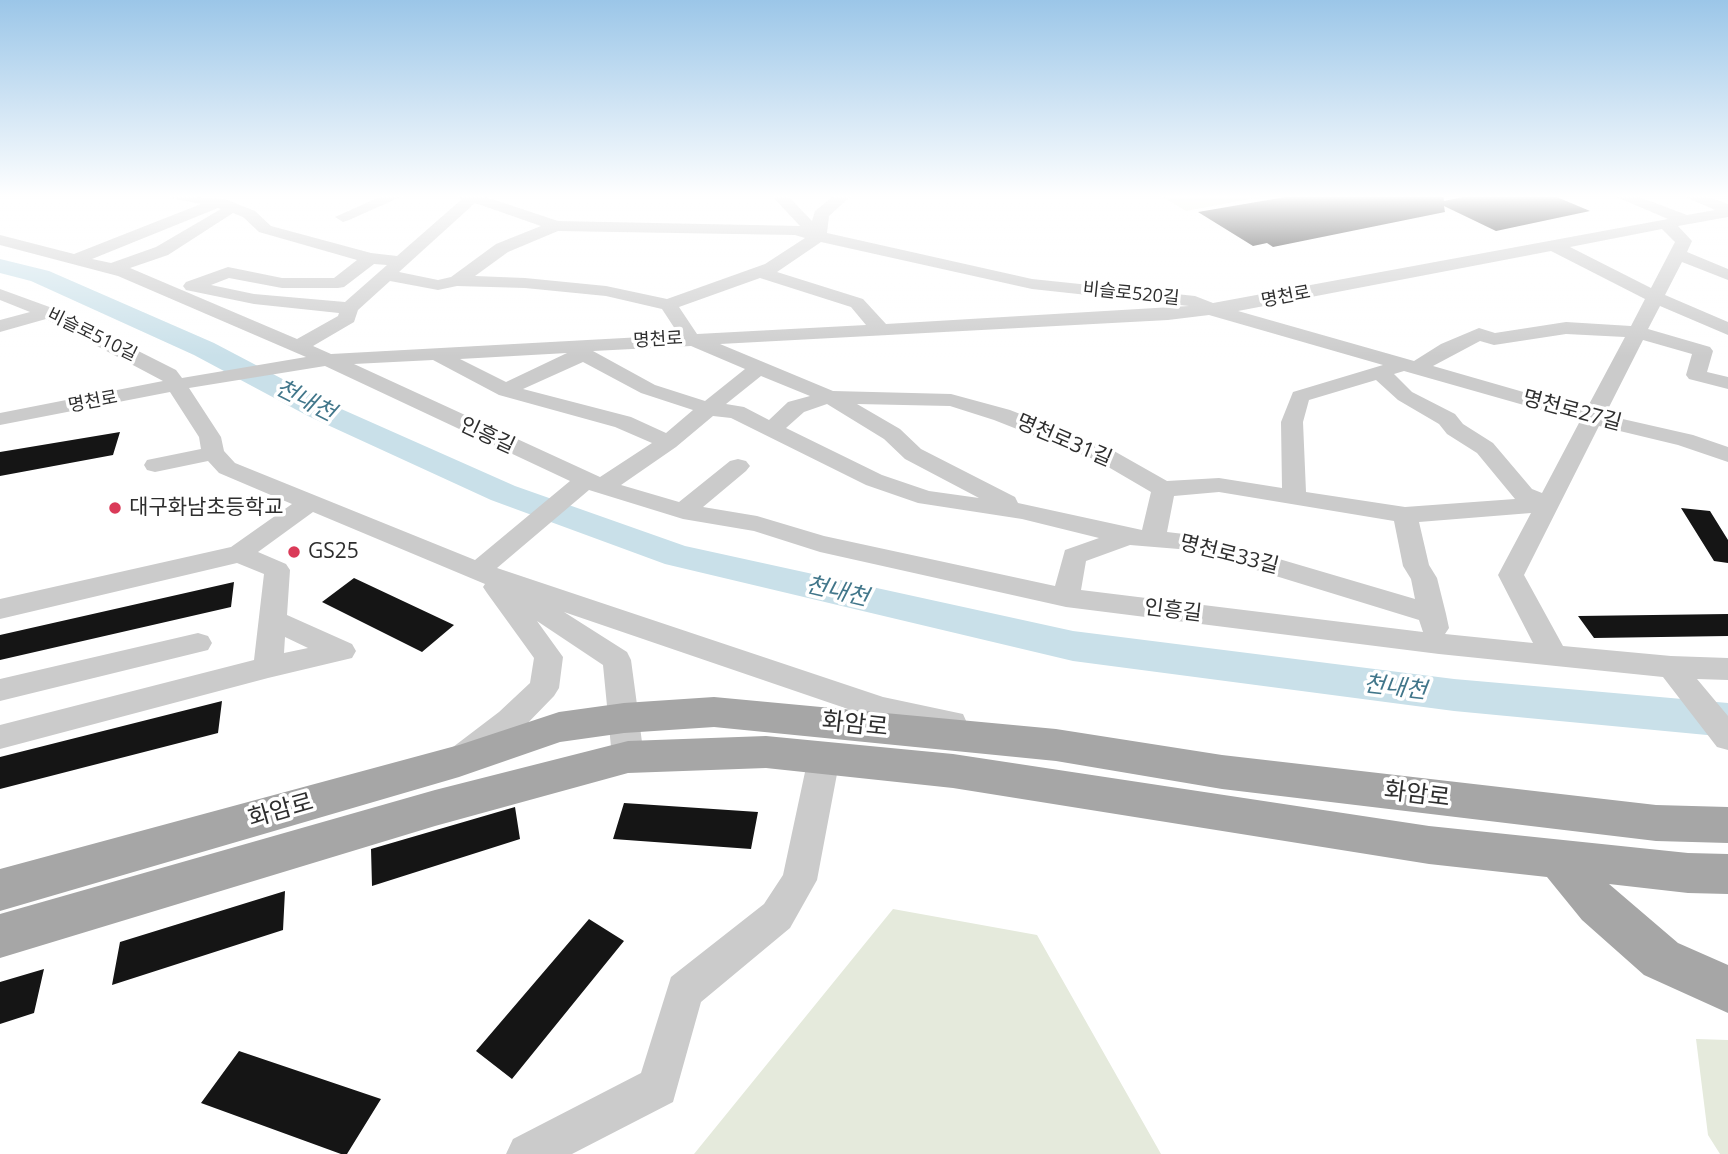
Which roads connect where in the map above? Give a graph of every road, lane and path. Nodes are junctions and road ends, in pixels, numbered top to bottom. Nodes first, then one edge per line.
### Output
1 (34, 249) edge
2 (109, 249) edge
3 (165, 249) edge
4 (337, 249) edge
5 (416, 249) edge
6 (501, 249) edge
7 (799, 249) edge
8 (875, 249) edge
9 (1539, 249) edge
10 (1560, 249) edge
11 (1680, 249) edge
12 (1677, 254) junction
13 (370, 258) junction
14 (76, 260) junction
15 (403, 262) junction
16 (119, 266) junction
17 (760, 272) junction
18 (1728, 275) edge
19 (382, 280) junction
20 (457, 281) junction
21 (282, 283) junction
22 (338, 283) junction
23 (192, 290) junction
24 (0, 294) edge
25 (1655, 297) junction
26 (254, 299) junction
27 (668, 305) junction
28 (349, 309) junction
29 (1210, 309) junction
30 (48, 313) junction
31 (0, 326) edge
32 (880, 329) junction
33 (1728, 330) edge
34 (1637, 332) junction
35 (691, 339) junction
36 (577, 350) junction
37 (298, 354) junction
38 (436, 354) junction
39 (325, 360) junction
40 (1410, 366) junction
41 (759, 367) junction
42 (1380, 372) junction
43 (1728, 383) edge
44 (176, 386) junction
45 (506, 391) junction
46 (661, 393) junction
47 (830, 397) junction
48 (710, 409) junction
49 (1592, 418) junction
50 (0, 419) edge
51 (623, 422) junction
52 (771, 430) junction
53 (668, 442) junction
54 (213, 453) junction
55 (913, 454) joint
56 (1728, 455) edge
57 (155, 465) dead end
58 (738, 466) dead end
59 (594, 483) junction
60 (1163, 489) junction
61 (1294, 497) junction
62 (312, 501) junction
63 (1548, 504) junction
64 (683, 511) junction
65 (1022, 511) junction
66 (1405, 515) junction
67 (1140, 538) junction
68 (239, 554) junction
69 (482, 573) junction
70 (1066, 598) junction
71 (0, 609) edge
72 (1432, 614) junction
73 (272, 620) junction
74 (198, 643) dead end
75 (1439, 644) junction
76 (1553, 655) junction
77 (106, 665) junction
78 (268, 667) junction
79 (1671, 667) junction
80 (1728, 669) edge
81 (0, 690) edge
82 (1696, 697) joint
83 (93, 714) junction
84 (0, 737) edge
85 (626, 738) junction
86 (1728, 738) edge
87 (1056, 745) junction
88 (824, 758) junction
89 (459, 761) junction
90 (1728, 825) edge
91 (1560, 860) junction
92 (1708, 873) edge
93 (0, 890) edge
94 (0, 936) edge
95 (1728, 989) edge
96 (528, 1154) edge

1 - 14 street
2 - 14 street
3 - 16 street
4 - 13 street
5 - 15 street
6 - 20 street
7 - 17 street
8 - 29 street, 비슬로520길
9 - 29 street, 명천로
10 - 25 street
11 - 12 street
12 - 18 street
12 - 25 street
13 - 15 street
13 - 22 street
14 - 16 street
15 - 19 street
16 - 23 street
17 - 27 street
17 - 32 street
19 - 20 street
19 - 22 street
19 - 28 street
20 - 27 street
21 - 22 street
21 - 23 street
21 - 26 street
23 - 26 street
23 - 37 street
24 - 30 street, 비슬로510길
25 - 33 street
25 - 34 street
26 - 28 street
27 - 35 street
28 - 37 street
29 - 32 street, 명천로
29 - 40 street, 명천로27길
30 - 31 street
30 - 44 street, 비슬로510길
32 - 35 street, 명천로
34 - 40 street
34 - 43 street
34 - 49 street
35 - 36 street, 명천로
35 - 41 street, 명천로31길
36 - 38 street, 명천로
36 - 45 street
36 - 46 street, 명천로33길
37 - 39 street, 명천로
37 - 44 street, 명천로
38 - 39 street, 명천로
38 - 45 street
39 - 59 street, 인흥길
40 - 42 street
40 - 49 street, 명천로27길
41 - 47 street, 명천로31길
41 - 48 street
42 - 61 street
42 - 63 street
44 - 50 street, 명천로
44 - 54 street, 비슬로510길
45 - 51 street
46 - 48 street, 명천로33길
46 - 51 street
47 - 52 street
47 - 55 street, 명천로31길
47 - 60 street, 명천로31길
48 - 52 street, 명천로33길
48 - 53 street
49 - 56 street, 명천로27길
49 - 63 street
51 - 53 street
52 - 65 street, 명천로33길
53 - 59 street
54 - 57 street
54 - 62 street
55 - 65 street, 명천로33길
58 - 64 street
59 - 64 street, 인흥길
59 - 69 street
60 - 61 street
60 - 67 street
61 - 66 street
62 - 68 street
62 - 69 street
63 - 66 street
63 - 76 street
64 - 70 street, 인흥길
65 - 67 street, 명천로33길
66 - 72 street
67 - 70 street
67 - 72 street, 명천로33길
68 - 71 street
68 - 73 street
69 - 85 street
69 - 87 street
69 - 89 street
70 - 75 street, 인흥길
72 - 75 street
73 - 78 street
73 - 78 street
74 - 77 street
75 - 76 street, 인흥길
76 - 79 street, 인흥길
77 - 81 street
77 - 83 street
78 - 83 street
79 - 80 street, 인흥길
79 - 82 street
82 - 86 street
83 - 84 street
85 - 87 main road, 화암로
85 - 88 main road, 화암로
85 - 89 main road, 화암로
85 - 94 main road, 화암로
87 - 90 main road, 화암로
88 - 91 main road, 화암로
88 - 96 street, 화암로
89 - 93 main road, 화암로
91 - 92 main road, 화암로
91 - 95 main road

